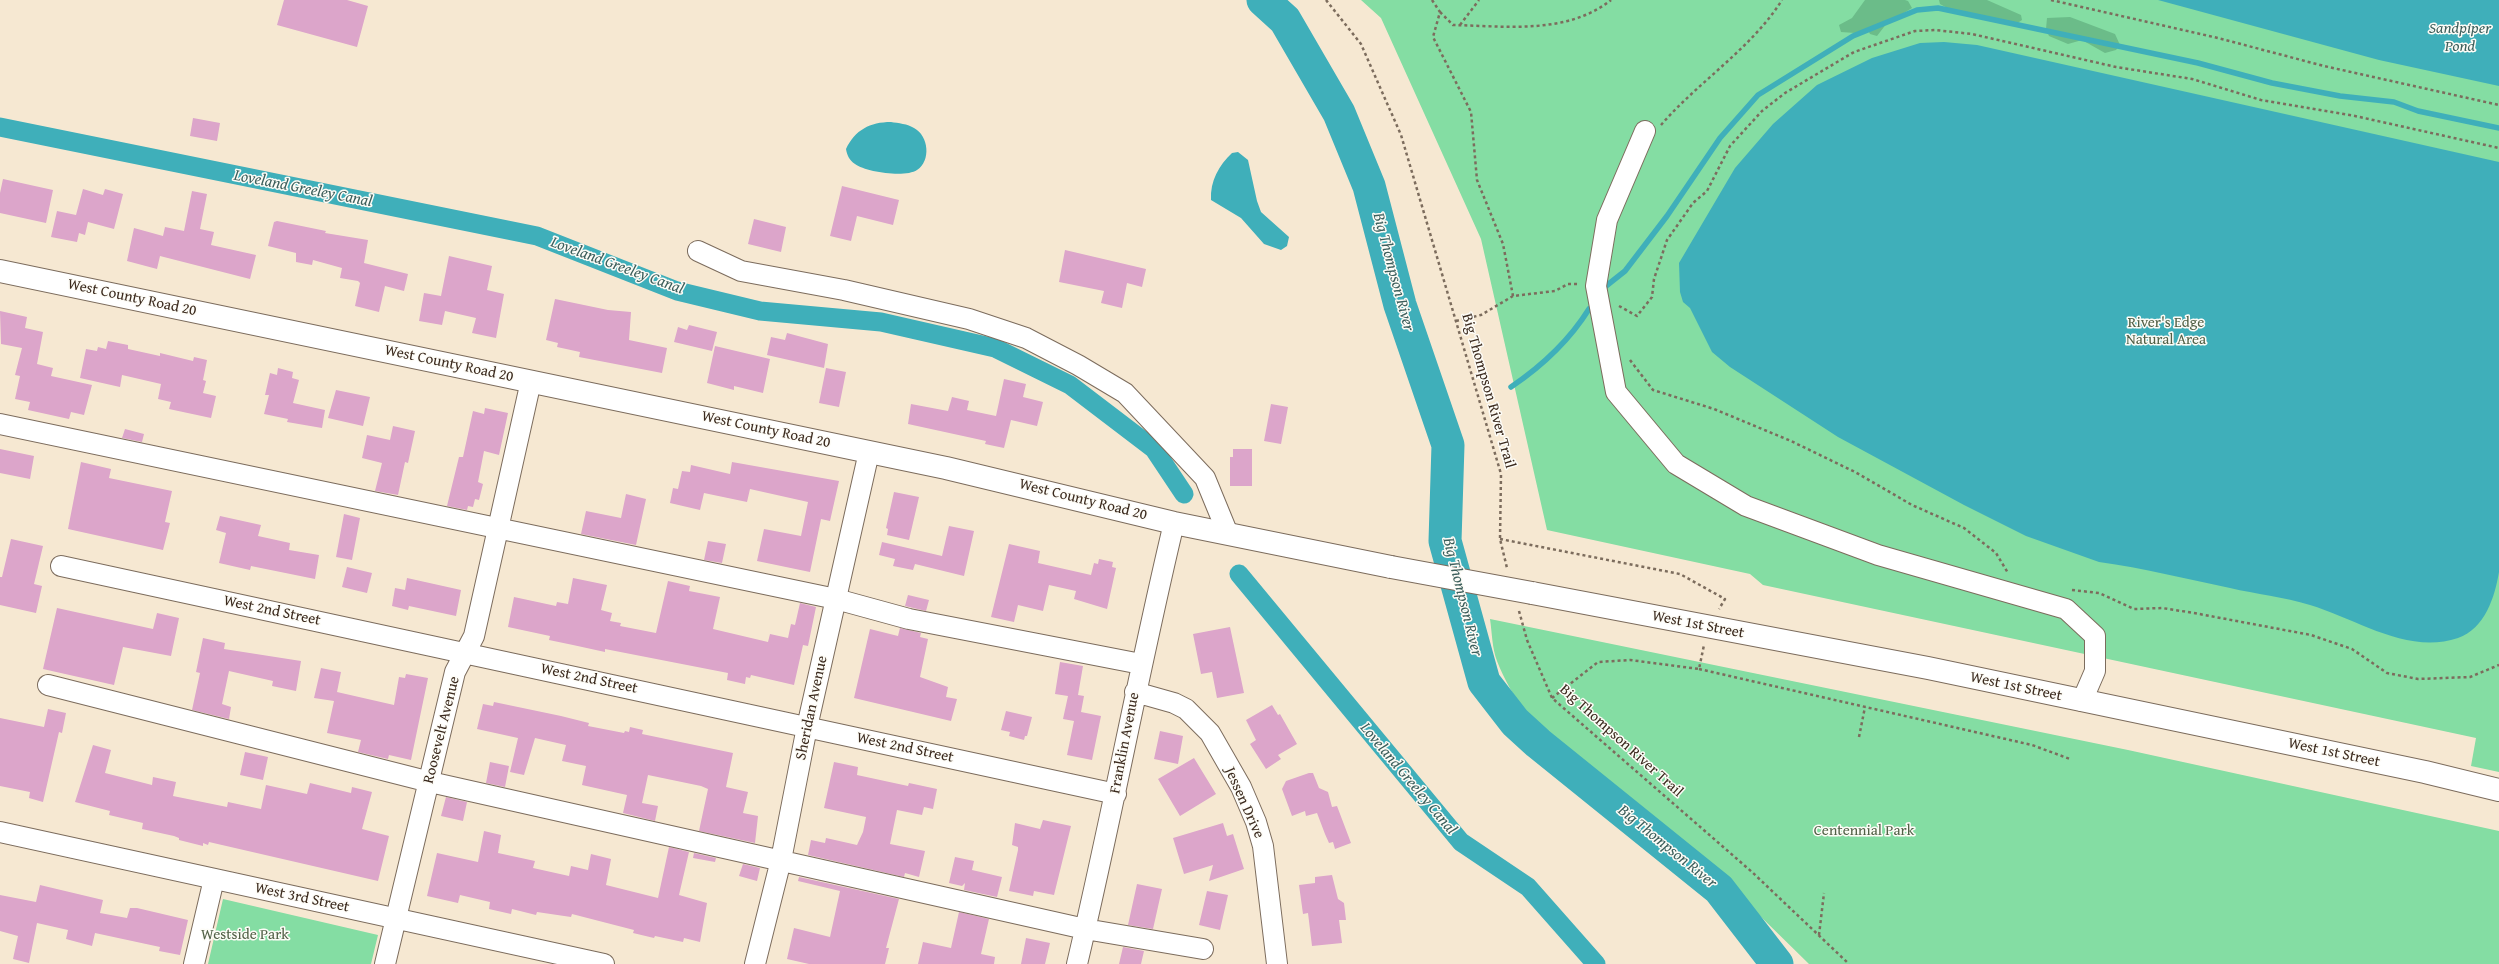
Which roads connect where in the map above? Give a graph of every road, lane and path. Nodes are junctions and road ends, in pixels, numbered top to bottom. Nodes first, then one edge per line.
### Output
1 (1326, 0) edge
2 (1432, 0) edge
3 (1479, 0) edge
4 (1611, 0) edge
5 (1782, 0) edge
6 (2051, 0) edge
7 (1440, 12) junction
8 (1460, 25) junction
9 (2499, 105) edge
10 (1652, 129) joint
11 (2499, 148) edge
12 (698, 251) dead end
13 (0, 271) edge
14 (1596, 286) junction
15 (1513, 296) junction
16 (1456, 321) junction
17 (1629, 358) dead end
18 (531, 381) junction
19 (0, 424) edge
20 (869, 452) junction
21 (1174, 523) junction
22 (499, 530) junction
23 (1228, 534) junction
24 (61, 566) dead end
25 (1509, 575) dead end
26 (2068, 590) dead end
27 (2023, 597) junction
28 (1524, 598) junction
29 (836, 599) junction
30 (466, 653) junction
31 (1141, 664) junction
32 (2499, 665) edge
33 (1699, 669) dead end
34 (48, 686) dead end
35 (1135, 692) junction
36 (2082, 701) junction
37 (1865, 707) junction
38 (807, 727) junction
39 (1859, 737) dead end
40 (2070, 760) dead end
41 (430, 782) junction
42 (2499, 790) edge
43 (1116, 794) junction
44 (0, 832) edge
45 (781, 860) junction
46 (214, 879) junction
47 (1824, 893) dead end
48 (395, 919) junction
49 (1085, 929) junction
50 (1819, 936) junction
51 (1203, 949) dead end
52 (194, 964) edge
53 (385, 964) edge
54 (604, 964) edge
55 (755, 964) edge
56 (1077, 964) edge
57 (1277, 964) edge
58 (1848, 964) edge

1 - 16 path, Big Thompson River Trail
2 - 7 path
3 - 8 path
4 - 8 path
5 - 10 path
6 - 9 path
7 - 8 path
7 - 15 path
10 - 14 street
11 - 14 path
12 - 23 street
13 - 18 main road, West County Road 20
14 - 15 path
14 - 27 street
15 - 16 path
16 - 25 path, Big Thompson River Trail
17 - 27 path
18 - 20 main road, West County Road 20
18 - 22 street, Roosevelt Avenue
19 - 22 street
20 - 21 main road, West County Road 20
20 - 29 street, Sheridan Avenue
21 - 23 main road, West County Road 20
21 - 31 street, Franklin Avenue
22 - 29 street
22 - 30 street, Roosevelt Avenue
23 - 28 main road, West County Road 20, bridge
24 - 30 street, West 2nd Street
26 - 32 path
27 - 36 street
28 - 36 main road, West 1st Street
28 - 50 path, Big Thompson River Trail
29 - 31 street
29 - 38 street, Sheridan Avenue
30 - 38 street, West 2nd Street
30 - 41 street, Roosevelt Avenue
31 - 35 street, Franklin Avenue
33 - 37 path
34 - 41 street
35 - 43 street, Franklin Avenue
35 - 57 street, Jessen Drive
36 - 42 main road, West 1st Street
37 - 39 path
37 - 40 path
38 - 43 street, West 2nd Street
38 - 45 street, Sheridan Avenue
41 - 45 street
41 - 48 street, Roosevelt Avenue
43 - 49 street, Franklin Avenue
44 - 46 street, West 3rd Street
45 - 49 street
45 - 55 street, Sheridan Avenue
46 - 48 street, West 3rd Street
46 - 52 street
47 - 50 path
48 - 53 street, Roosevelt Avenue
48 - 54 street, West 3rd Street
49 - 51 street
49 - 56 street, Franklin Avenue
50 - 58 path, Big Thompson River Trail

